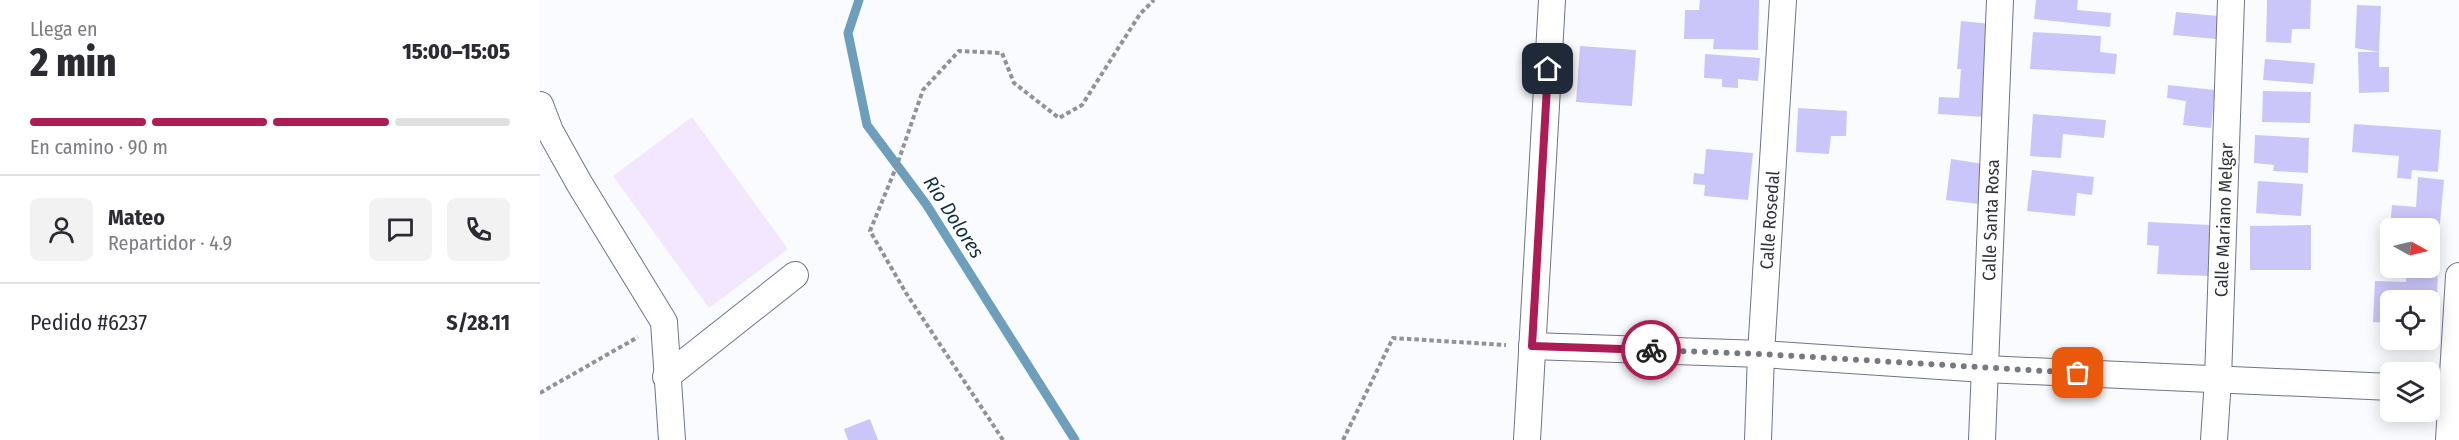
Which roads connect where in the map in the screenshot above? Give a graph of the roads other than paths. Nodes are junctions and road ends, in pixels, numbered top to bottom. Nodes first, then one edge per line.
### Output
1 (1552, 0) edge
2 (1783, 0) edge
3 (2000, 0) edge
4 (2231, 0) edge
5 (542, 112) edge
6 (795, 274) dead end
7 (2459, 276) edge
8 (1532, 346) junction
9 (1761, 354) junction
10 (1985, 369) junction
11 (666, 377) junction
12 (2218, 379) junction
13 (2380, 386) edge
14 (2447, 390) edge
15 (672, 440) edge
16 (1527, 440) edge
17 (1758, 440) edge
18 (1982, 440) edge
19 (2214, 440) edge
20 (2449, 440) edge

1 - 8 street
2 - 9 street, Calle Rosedal
3 - 10 street, Calle Santa Rosa
4 - 12 street, Calle Mariano Melgar
5 - 11 street
6 - 11 street
7 - 14 street
8 - 9 street
8 - 16 street
9 - 10 street
9 - 17 street, Calle Rosedal
10 - 12 street
10 - 18 street, Calle Santa Rosa
11 - 15 street
12 - 13 street
12 - 19 street, Calle Mariano Melgar
14 - 20 street

